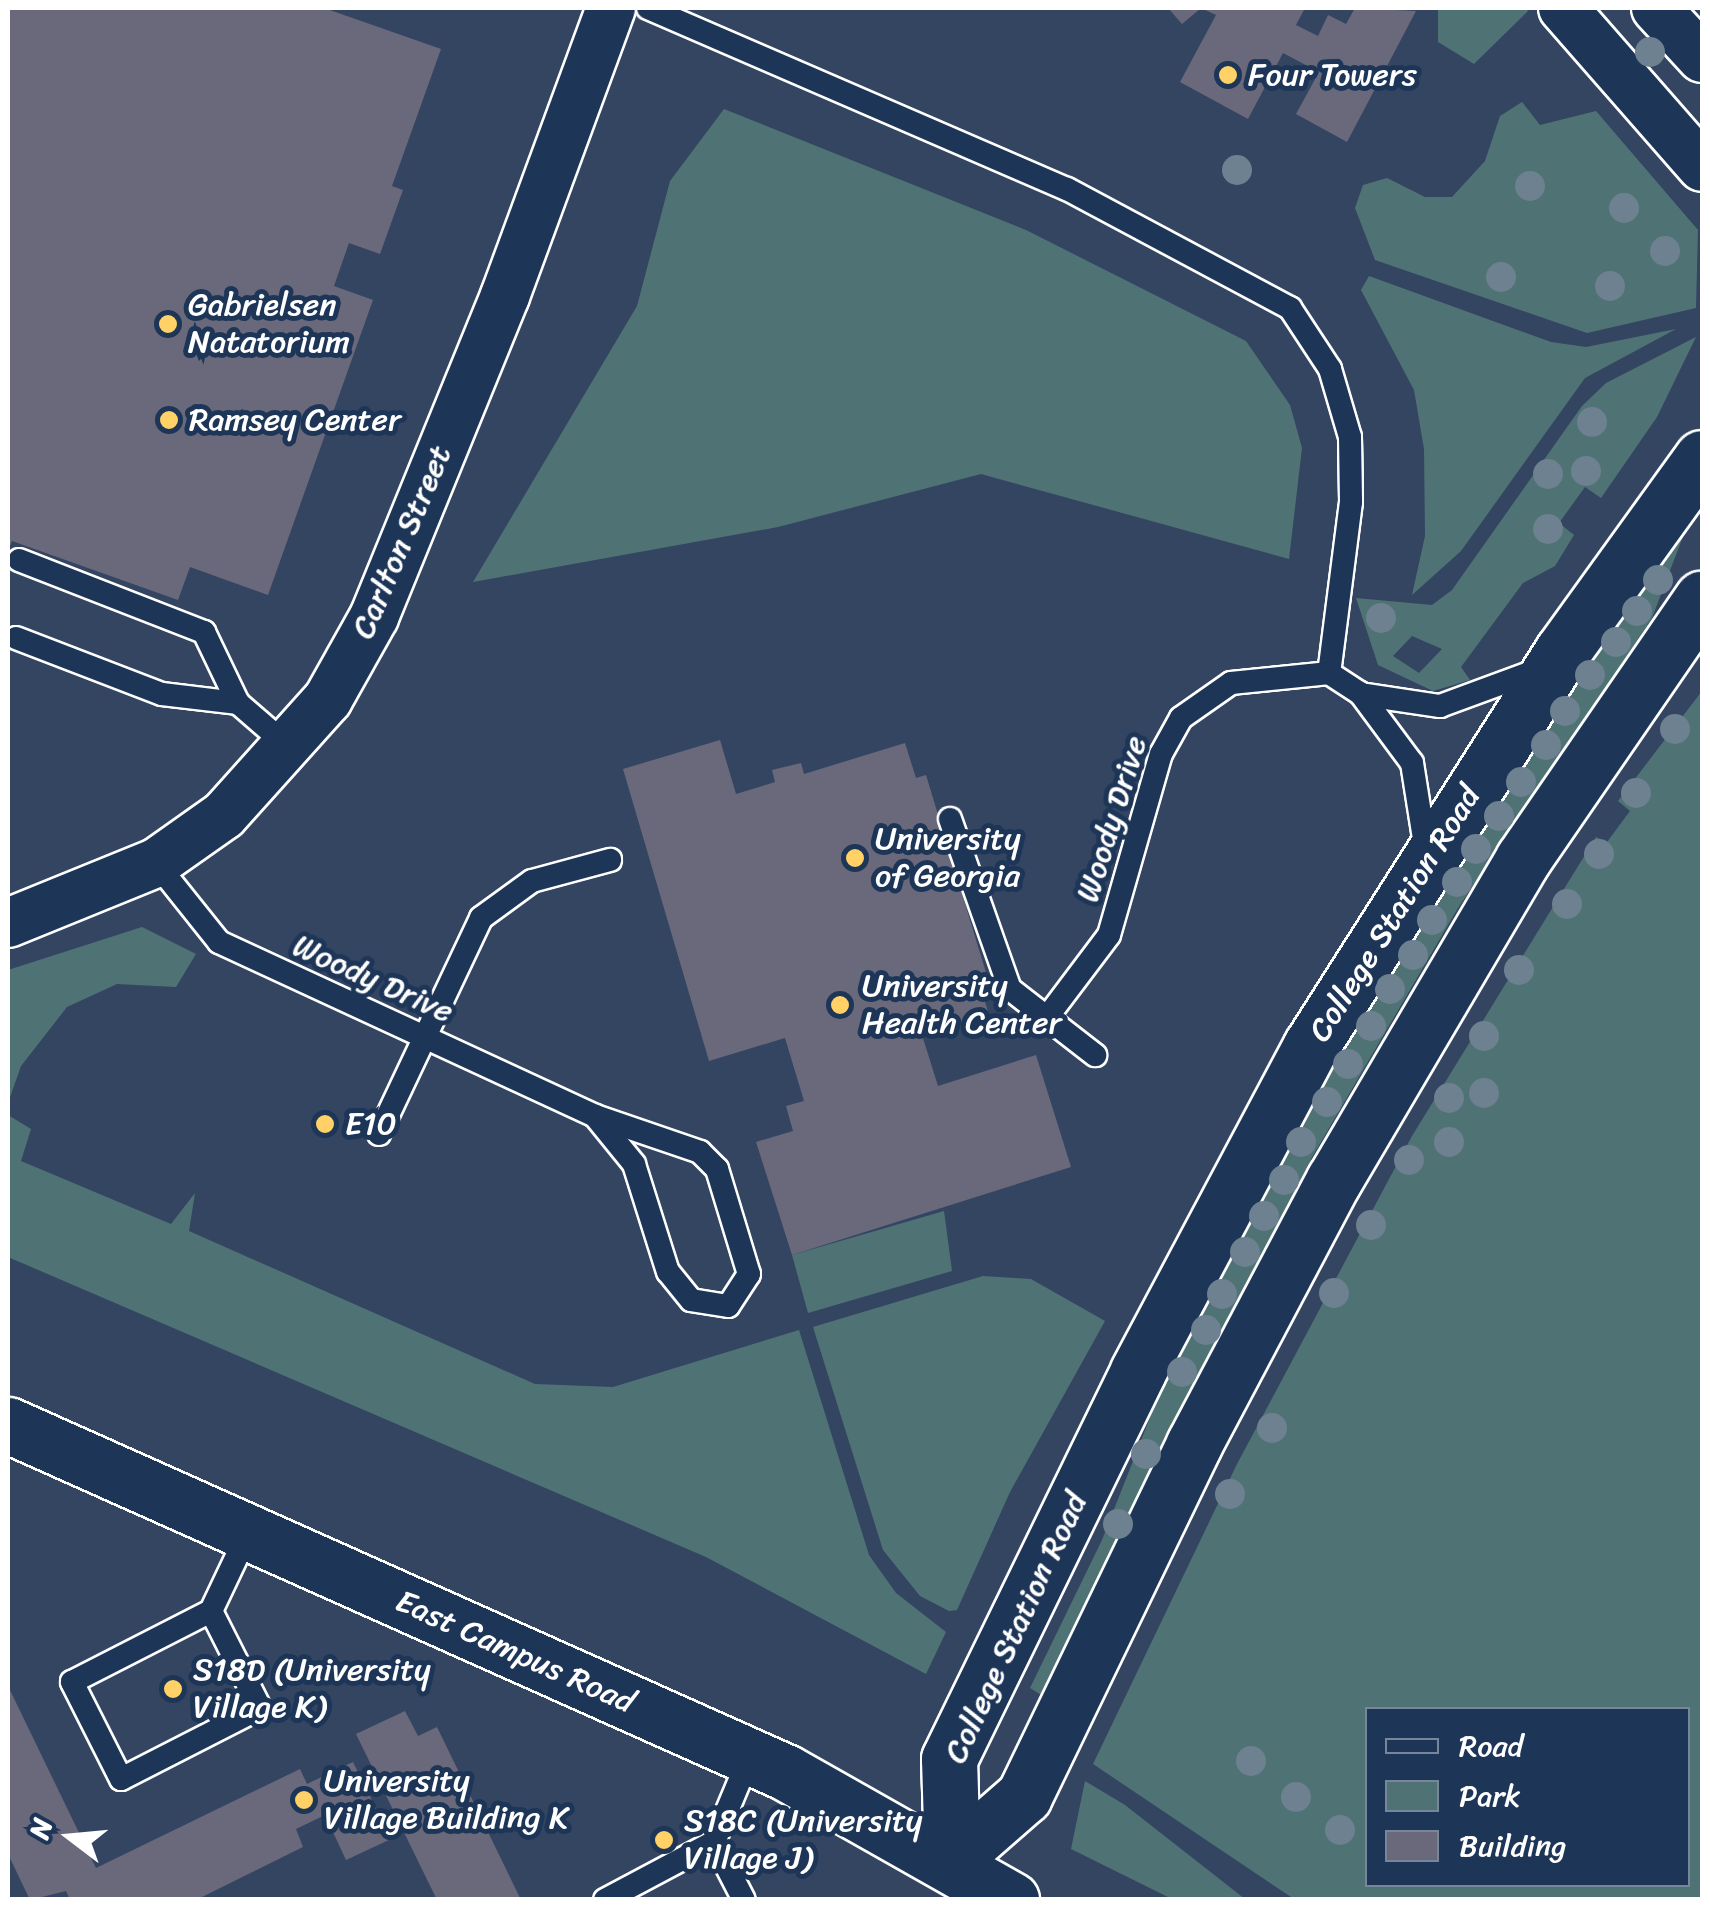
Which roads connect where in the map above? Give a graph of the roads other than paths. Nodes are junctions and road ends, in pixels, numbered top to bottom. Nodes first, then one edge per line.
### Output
1 (648, 8) edge
2 (1562, 8) edge
3 (1656, 8) edge
4 (604, 15) edge
5 (1702, 58) edge
6 (1702, 166) edge
7 (1702, 458) edge
8 (19, 560) dead end
9 (1702, 599) edge
10 (16, 638) dead end
11 (1562, 652) junction
12 (1329, 674) junction
13 (1360, 693) junction
14 (238, 703) junction
15 (291, 749) junction
16 (950, 819) dead end
17 (610, 860) dead end
18 (156, 862) junction
19 (1421, 868) junction
20 (8, 923) edge
21 (1044, 1020) junction
22 (422, 1036) junction
23 (1096, 1055) dead end
24 (595, 1116) junction
25 (379, 1134) dead end
26 (8, 1426) edge
27 (248, 1533) junction
28 (211, 1611) junction
29 (750, 1756) junction
30 (714, 1842) junction
31 (952, 1859) junction
32 (605, 1900) edge
33 (744, 1900) edge
34 (1011, 1900) edge

1 - 12 lane
2 - 6 street
3 - 5 street
4 - 15 street, Carlton Street
7 - 11 main road, College Station Road
8 - 14 lane
9 - 31 main road
10 - 14 lane
11 - 13 lane
11 - 19 main road, College Station Road
12 - 13 lane
12 - 21 lane, Woody Drive
13 - 19 lane
14 - 15 lane
15 - 18 street, Carlton Street
16 - 21 lane
17 - 22 lane
18 - 20 street, Carlton Street
18 - 22 lane, Woody Drive
19 - 31 main road, College Station Road
21 - 23 lane
22 - 24 lane, Woody Drive
22 - 25 lane
24 - 24 lane, Woody Drive
26 - 27 main road, East Campus Road
27 - 28 lane
27 - 29 main road, East Campus Road
28 - 28 lane
29 - 30 lane
29 - 31 main road, East Campus Road
30 - 32 lane
30 - 33 lane
31 - 34 main road, East Campus Road

